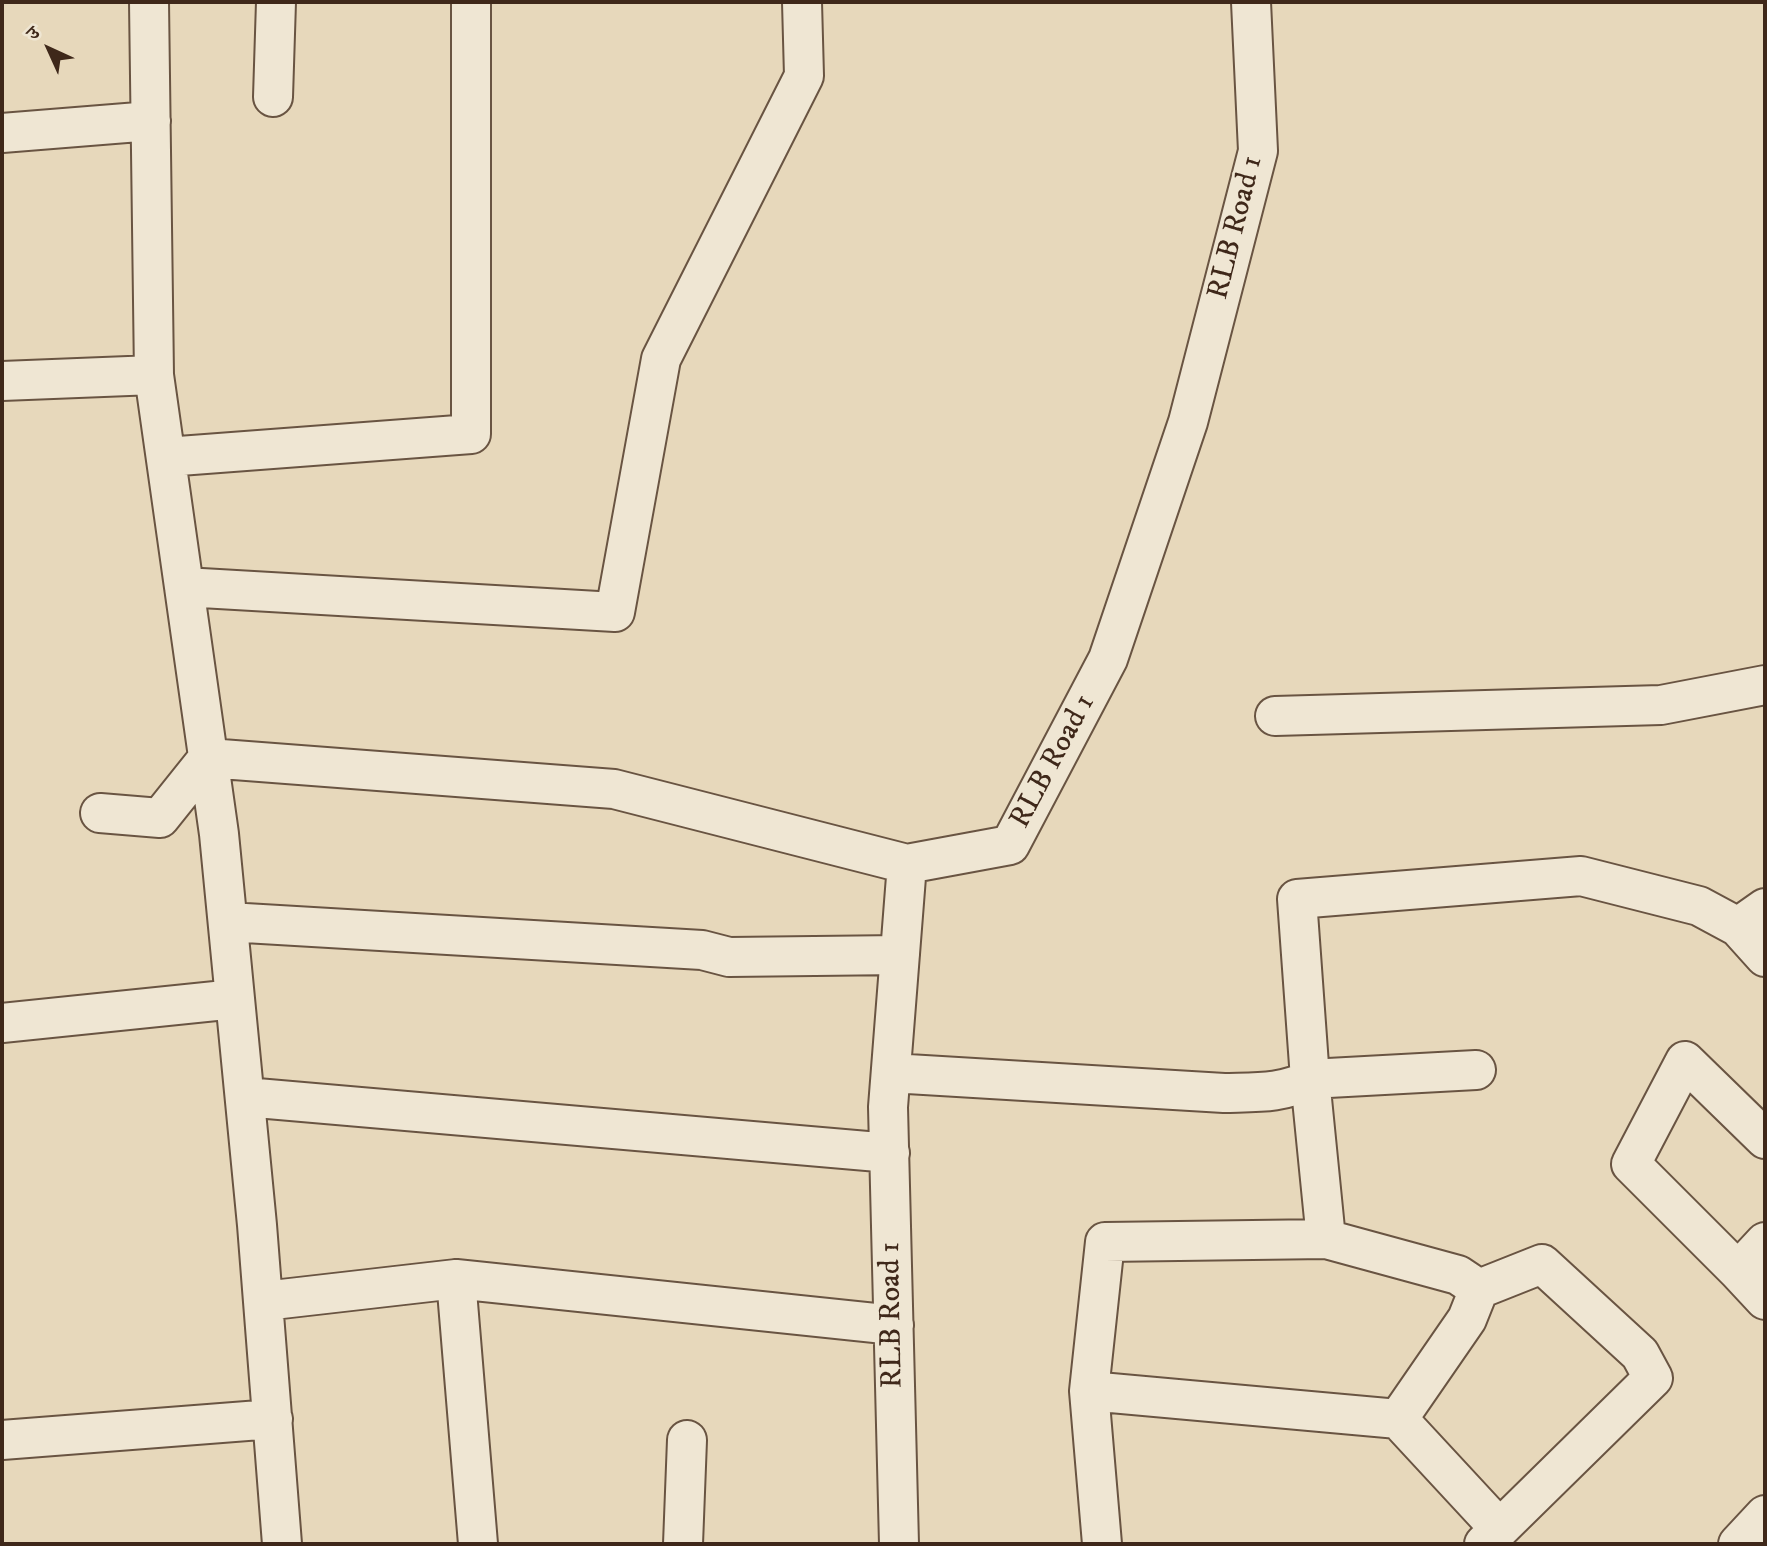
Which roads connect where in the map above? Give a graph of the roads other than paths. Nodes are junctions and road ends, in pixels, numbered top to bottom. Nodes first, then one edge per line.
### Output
1 (149, 2) edge
2 (276, 2) edge
3 (471, 2) edge
4 (802, 2) edge
5 (1251, 2) edge
6 (272, 97) dead end
7 (151, 121) junction
8 (2, 133) edge
9 (154, 375) junction
10 (2, 381) edge
11 (166, 457) junction
12 (184, 587) junction
13 (1765, 685) edge
14 (1275, 716) dead end
15 (208, 758) junction
16 (100, 813) dead end
17 (906, 864) junction
18 (1752, 918) edge
19 (228, 922) junction
20 (900, 955) junction
21 (1765, 957) edge
22 (235, 999) junction
23 (2, 1023) edge
24 (1476, 1070) dead end
25 (891, 1073) junction
26 (1310, 1079) junction
27 (245, 1097) junction
28 (1765, 1139) edge
29 (890, 1153) junction
30 (1326, 1239) junction
31 (1765, 1242) edge
32 (1738, 1270) junction
33 (456, 1279) junction
34 (1479, 1289) junction
35 (1765, 1300) edge
36 (264, 1301) junction
37 (894, 1325) junction
38 (1089, 1391) junction
39 (273, 1419) junction
40 (1398, 1419) junction
41 (2, 1440) edge
42 (687, 1440) dead end
43 (1492, 1536) edge
44 (282, 1544) edge
45 (478, 1544) edge
46 (683, 1544) edge
47 (898, 1544) edge
48 (1102, 1544) edge

1 - 7 street
2 - 6 street
3 - 11 street
4 - 12 street
5 - 17 street, RLB Road 1
7 - 8 street
7 - 9 street
9 - 10 street
9 - 11 street
11 - 12 street
12 - 15 street
13 - 14 street
15 - 16 street
15 - 17 street
15 - 19 street
17 - 20 street, RLB Road 1
18 - 21 street
18 - 26 street
19 - 20 street
19 - 22 street
20 - 25 street, RLB Road 1
22 - 23 street
22 - 27 street
24 - 26 street
25 - 26 street
25 - 29 street, RLB Road 1
26 - 30 street
27 - 29 street
27 - 36 street
28 - 32 street
29 - 37 street, RLB Road 1
30 - 34 street
30 - 38 street
31 - 32 street
32 - 35 street
33 - 36 street
33 - 37 street
33 - 45 street
34 - 40 street
34 - 43 street
36 - 39 street
37 - 47 street, RLB Road 1
38 - 40 street
38 - 48 street
39 - 41 street
39 - 44 street
40 - 43 street
42 - 46 street

